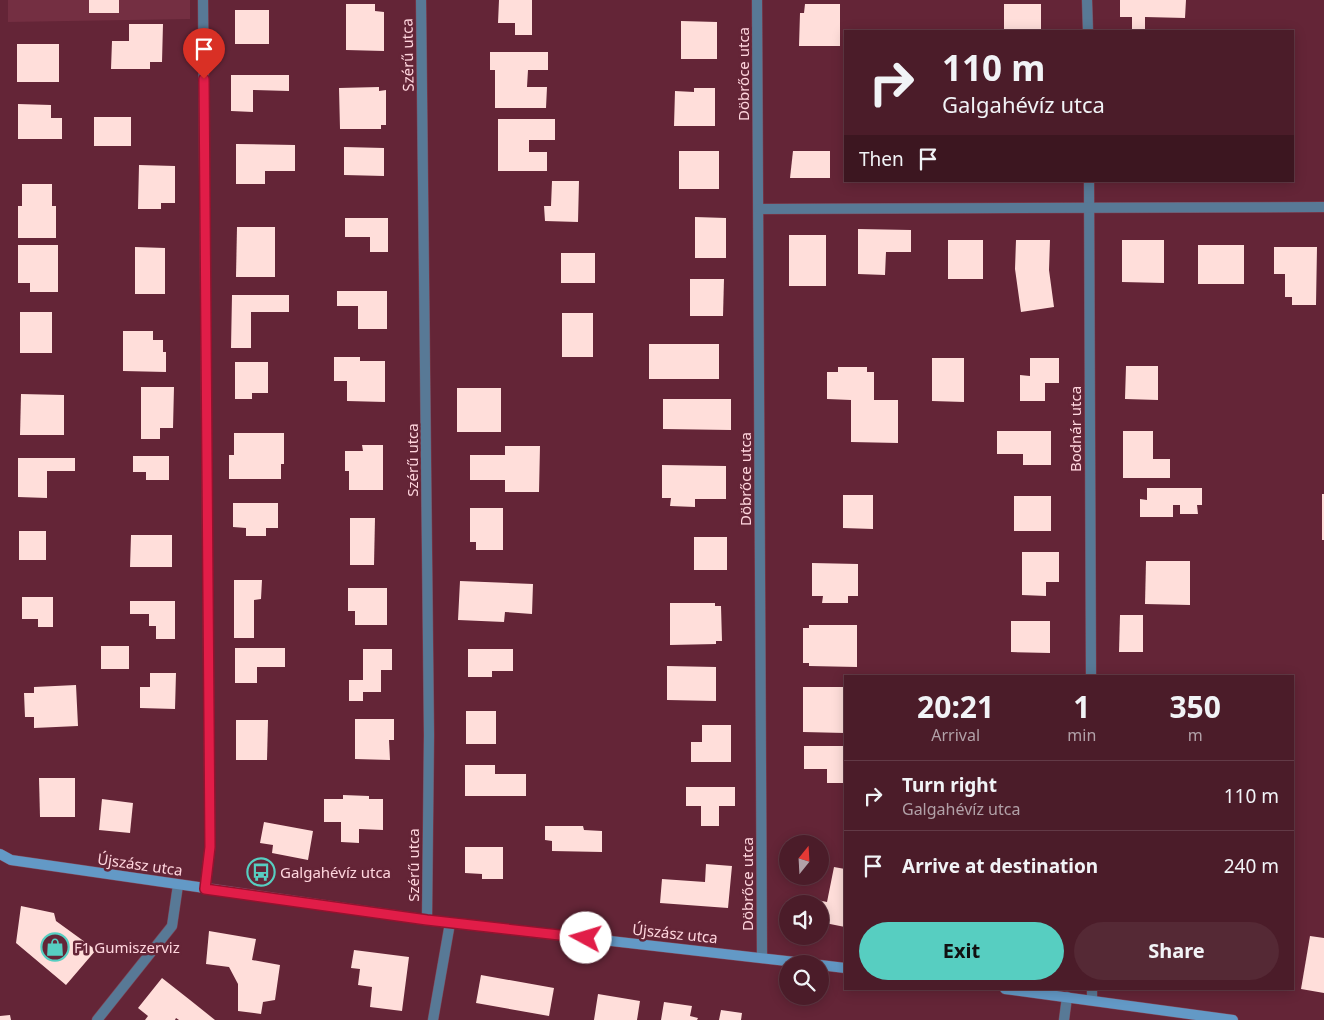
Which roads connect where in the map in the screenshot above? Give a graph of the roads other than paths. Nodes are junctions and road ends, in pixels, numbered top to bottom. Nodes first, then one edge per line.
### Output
1 (203, 0) edge
2 (421, 0) edge
3 (758, 0) edge
4 (1087, 0) edge
5 (1088, 30) edge
6 (1089, 182) edge
7 (1324, 207) edge
8 (1089, 208) junction
9 (758, 209) junction
10 (1091, 675) edge
11 (0, 854) edge
12 (178, 885) junction
13 (205, 889) junction
14 (427, 920) junction
15 (450, 923) junction
16 (762, 957) junction
17 (779, 959) edge
18 (829, 966) edge
19 (844, 968) edge
20 (1013, 990) edge
21 (1092, 990) edge
22 (1067, 997) junction
23 (1092, 1000) junction
24 (96, 1020) edge
25 (433, 1020) edge
26 (1064, 1020) edge
27 (1233, 1020) edge

1 - 13 street
2 - 14 street, Szérű utca
3 - 9 street, Döbrőce utca
4 - 5 street
6 - 8 street, Bodnár utca
7 - 8 street
8 - 9 street
8 - 10 street, Bodnár utca
9 - 16 street, Döbrőce utca
11 - 12 street, Újszász utca
12 - 13 street, Újszász utca
12 - 24 street
13 - 14 street, Újszász utca
14 - 15 street, Újszász utca
15 - 16 street, Újszász utca
15 - 25 street
16 - 17 street, Újszász utca
18 - 19 street
20 - 22 street
21 - 23 street
22 - 23 street
22 - 26 street
23 - 27 street

